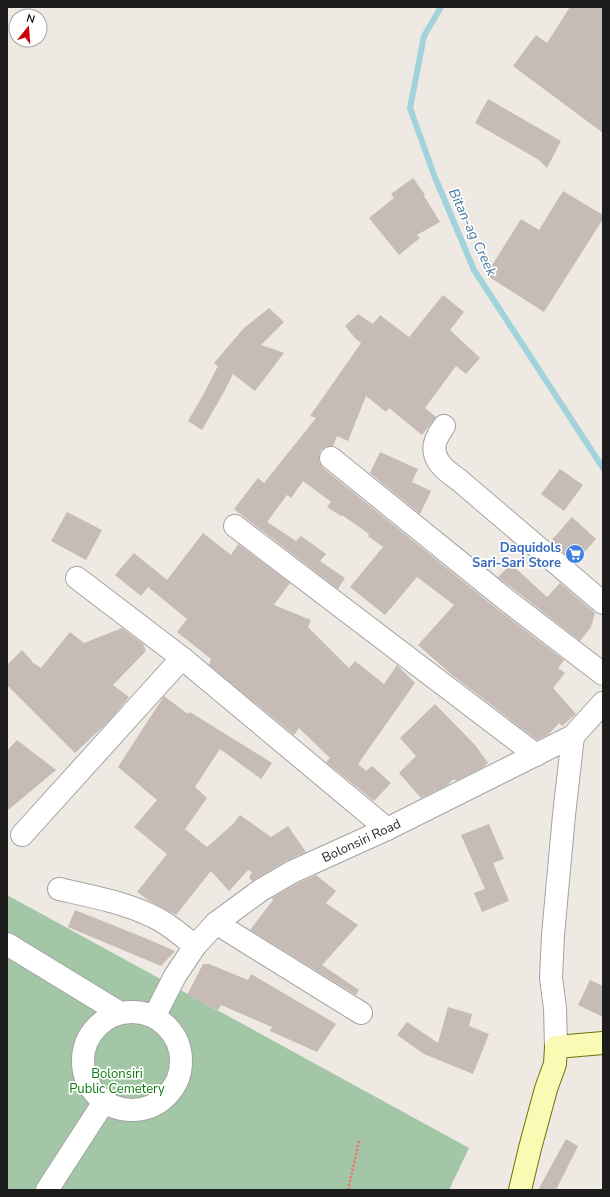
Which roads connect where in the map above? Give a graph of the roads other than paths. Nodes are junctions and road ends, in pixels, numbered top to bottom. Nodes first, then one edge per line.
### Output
1 (444, 426) dead end
2 (331, 458) dead end
3 (235, 526) dead end
4 (77, 578) dead end
5 (603, 603) edge
6 (182, 658) junction
7 (603, 674) edge
8 (603, 703) edge
9 (573, 736) junction
10 (536, 755) junction
11 (387, 829) junction
12 (22, 835) dead end
13 (60, 889) dead end
14 (216, 924) junction
15 (7, 944) edge
16 (194, 946) junction
17 (120, 1013) junction
18 (361, 1013) dead end
19 (154, 1017) junction
20 (603, 1043) edge
21 (556, 1047) junction
22 (104, 1102) junction
23 (47, 1190) edge
24 (520, 1190) edge

1 - 5 street
2 - 7 street
3 - 10 street
4 - 6 street
6 - 11 street
6 - 12 street
8 - 9 street, Bolonsiri Road
9 - 10 street, Bolonsiri Road
9 - 21 street
10 - 11 street, Bolonsiri Road
11 - 14 street, Bolonsiri Road
13 - 16 street
14 - 16 street, Bolonsiri Road
14 - 18 street
15 - 17 street
16 - 19 street, Bolonsiri Road
17 - 19 street
17 - 22 street
19 - 22 street
20 - 21 main road
21 - 24 main road
22 - 23 street

